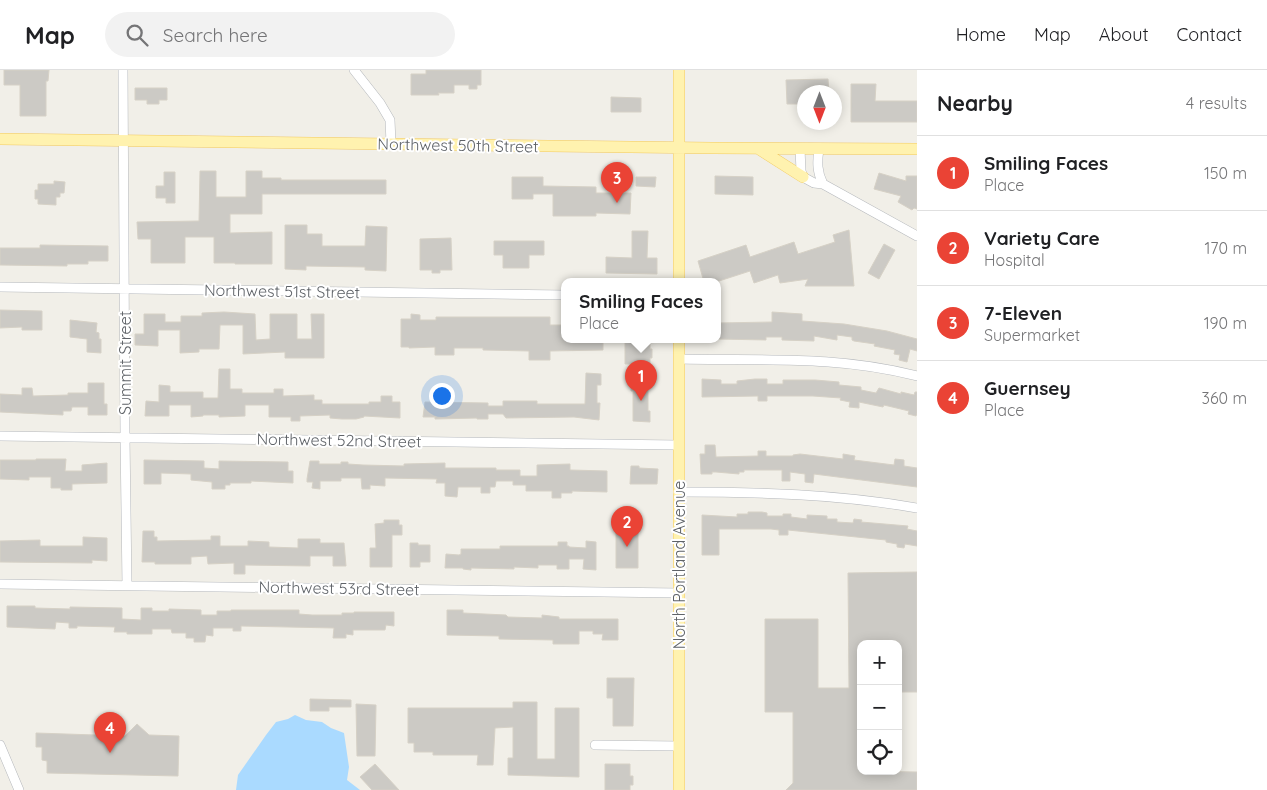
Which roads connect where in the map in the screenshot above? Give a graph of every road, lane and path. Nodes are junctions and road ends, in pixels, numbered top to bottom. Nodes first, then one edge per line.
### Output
1 (123, 70) edge
2 (354, 70) edge
3 (679, 70) edge
4 (0, 139) edge
5 (124, 140) junction
6 (391, 143) junction
7 (679, 148) junction
8 (759, 149) junction
9 (800, 149) junction
10 (819, 149) junction
11 (917, 149) edge
12 (803, 176) junction
13 (822, 184) junction
14 (917, 236) edge
15 (679, 278) edge
16 (0, 287) edge
17 (125, 290) junction
18 (561, 295) edge
19 (679, 343) edge
20 (679, 359) junction
21 (917, 376) edge
22 (0, 436) edge
23 (124, 438) junction
24 (678, 445) junction
25 (678, 492) junction
26 (917, 508) edge
27 (0, 584) edge
28 (128, 585) junction
29 (679, 593) junction
30 (0, 745) edge
31 (595, 745) dead end
32 (679, 746) junction
33 (19, 790) edge
34 (679, 790) edge

1 - 5 street, Summit Street
2 - 6 street
3 - 7 main road
4 - 5 main road, Northwest 50th Street
5 - 6 main road, Northwest 50th Street
5 - 17 street, Summit Street
6 - 7 main road, Northwest 50th Street
7 - 8 main road, Northwest 50th Street
7 - 15 main road
8 - 9 main road, Northwest 50th Street
8 - 12 main road
9 - 10 main road, Northwest 50th Street
9 - 12 street
10 - 11 main road, Northwest 50th Street
10 - 13 street
12 - 13 street
13 - 14 street
16 - 17 street, Northwest 51st Street
17 - 18 street, Northwest 51st Street
17 - 23 street, Summit Street
19 - 20 main road, North Portland Avenue
20 - 21 street
20 - 24 main road, North Portland Avenue
22 - 23 street, Northwest 52nd Street
23 - 24 street, Northwest 52nd Street
23 - 28 street, Summit Street
24 - 25 main road, North Portland Avenue
25 - 26 street
25 - 29 main road, North Portland Avenue
27 - 28 street, Northwest 53rd Street
28 - 29 street, Northwest 53rd Street
29 - 32 main road, North Portland Avenue
30 - 33 street
31 - 32 street
32 - 34 main road, North Portland Avenue

